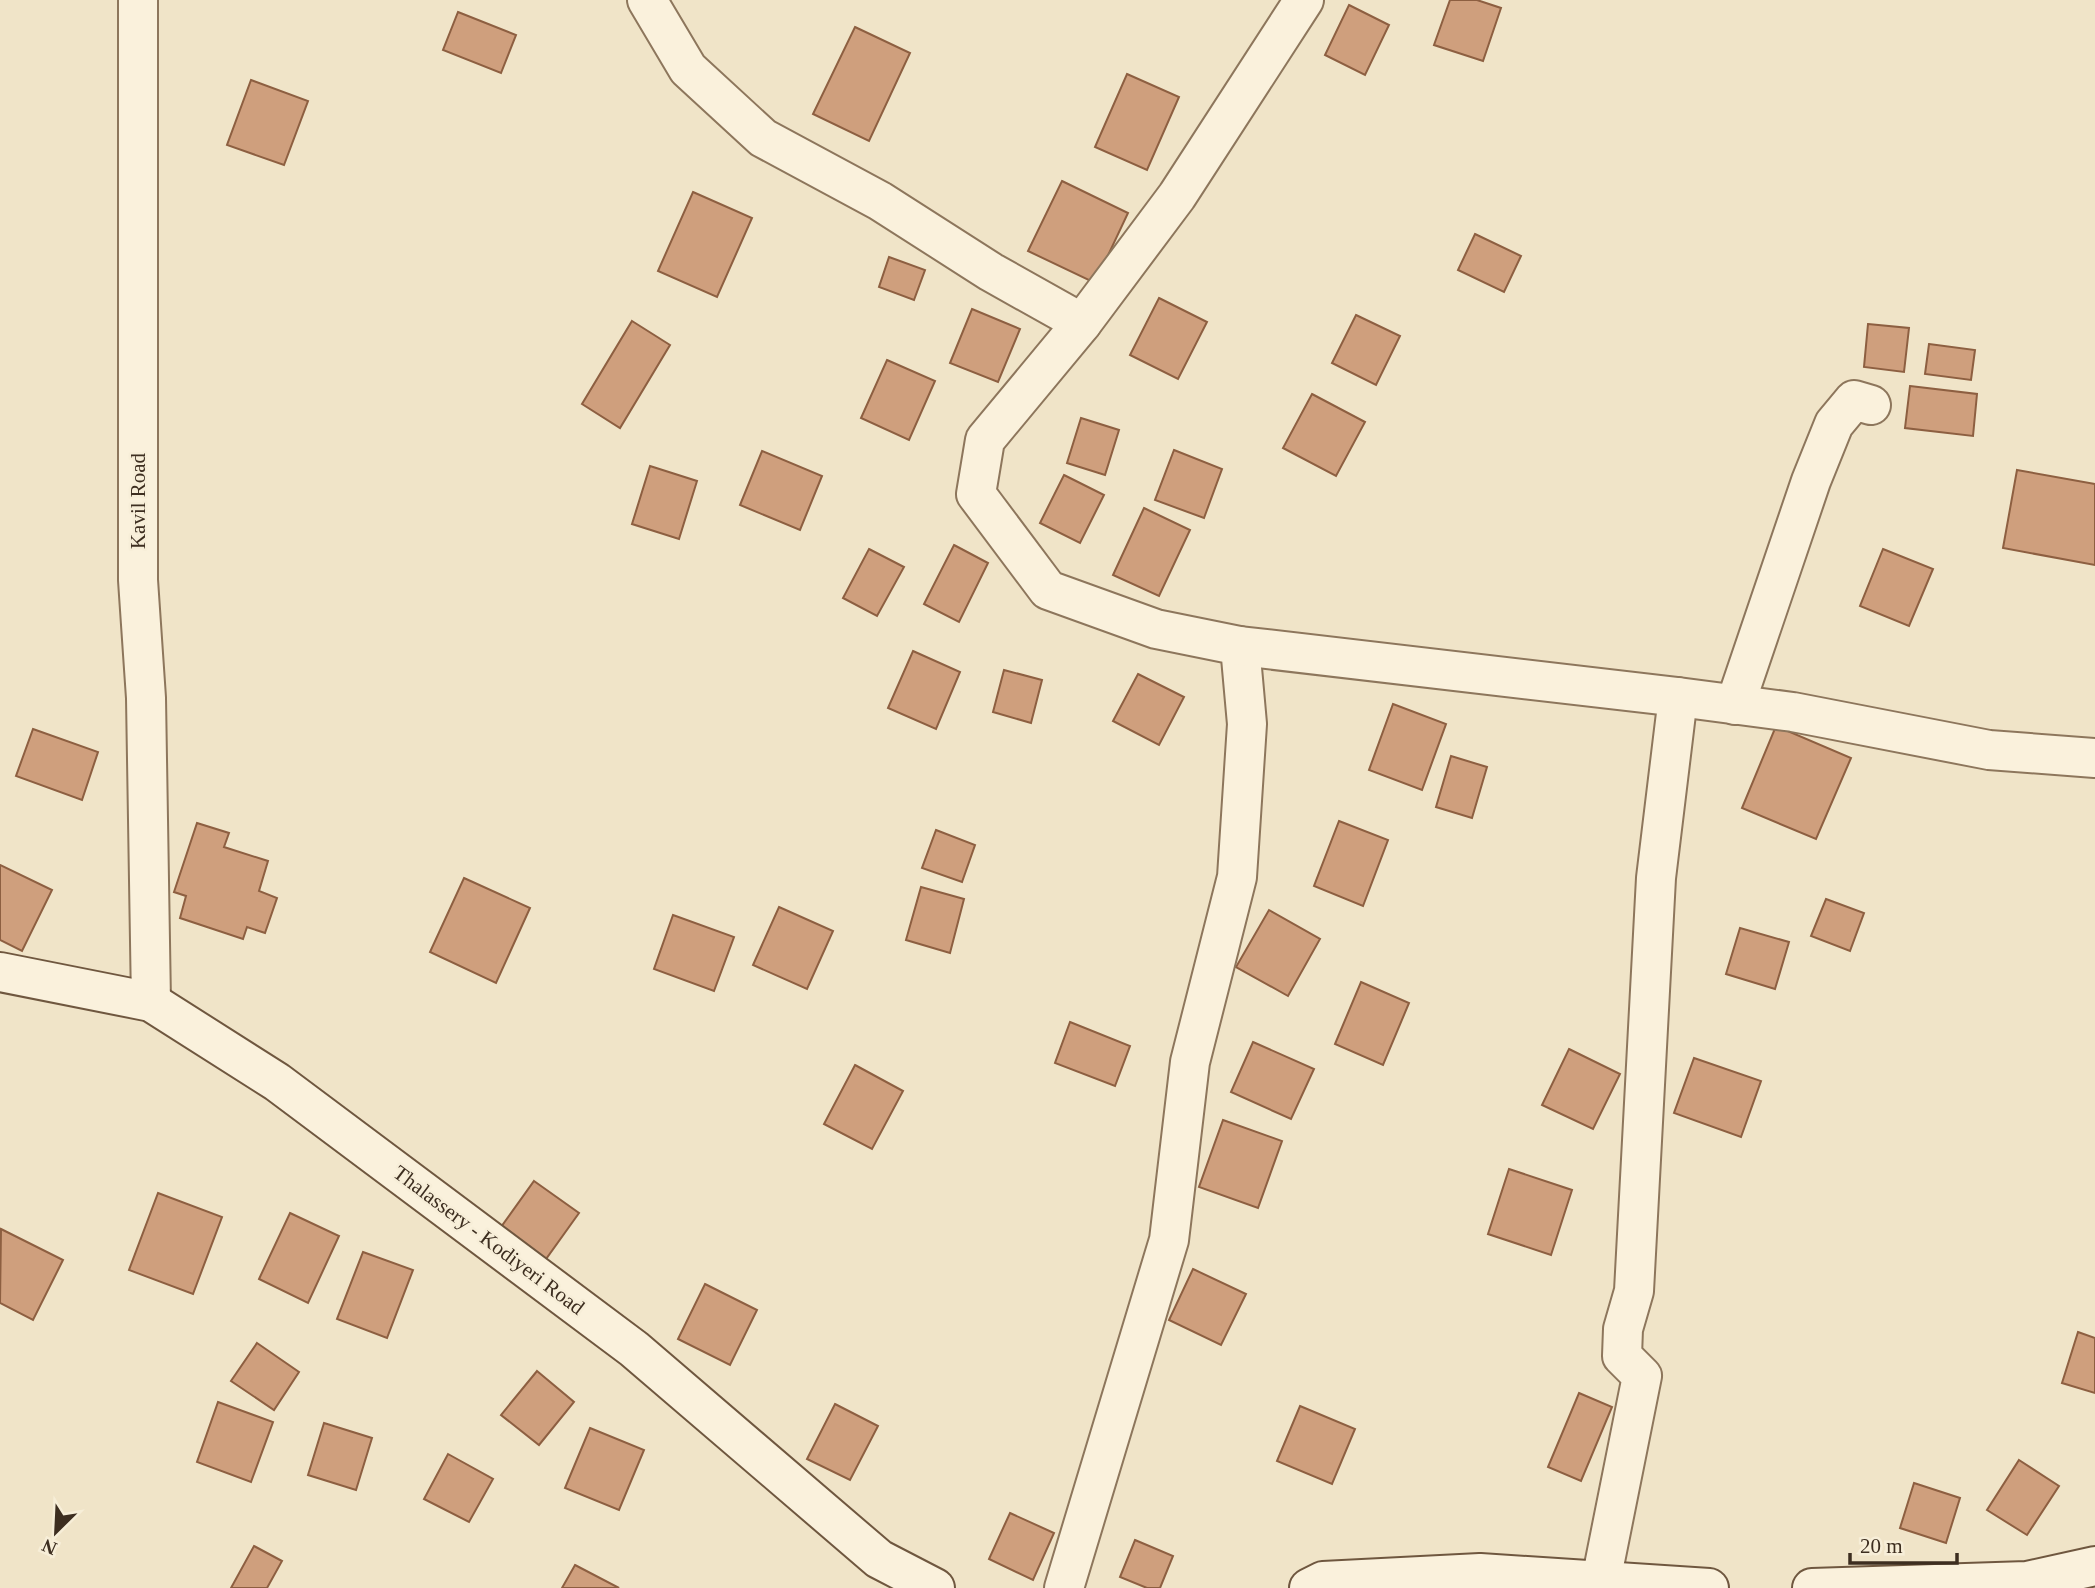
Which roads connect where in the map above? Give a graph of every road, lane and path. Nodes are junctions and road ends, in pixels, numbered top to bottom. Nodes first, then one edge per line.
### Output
1 (138, 0) edge
2 (647, 0) edge
3 (1304, 0) edge
4 (1082, 323) junction
5 (1871, 405) dead end
6 (1240, 646) junction
7 (1678, 697) junction
8 (1735, 705) junction
9 (2095, 758) edge
10 (0, 972) edge
11 (151, 1002) junction
12 (2085, 1575) edge
13 (1601, 1581) junction
14 (935, 1588) edge
15 (1064, 1588) edge
16 (1309, 1588) edge
17 (1709, 1588) edge
18 (1812, 1588) edge

1 - 11 street, Kavil Road
2 - 4 street
3 - 4 street
4 - 6 street
5 - 8 street
6 - 7 street
6 - 15 street
7 - 8 street
7 - 13 street
8 - 9 street
10 - 11 street, Thalassery - Kodiyeri Road
11 - 14 street, Thalassery - Kodiyeri Road
12 - 18 street
13 - 16 street
13 - 17 street

